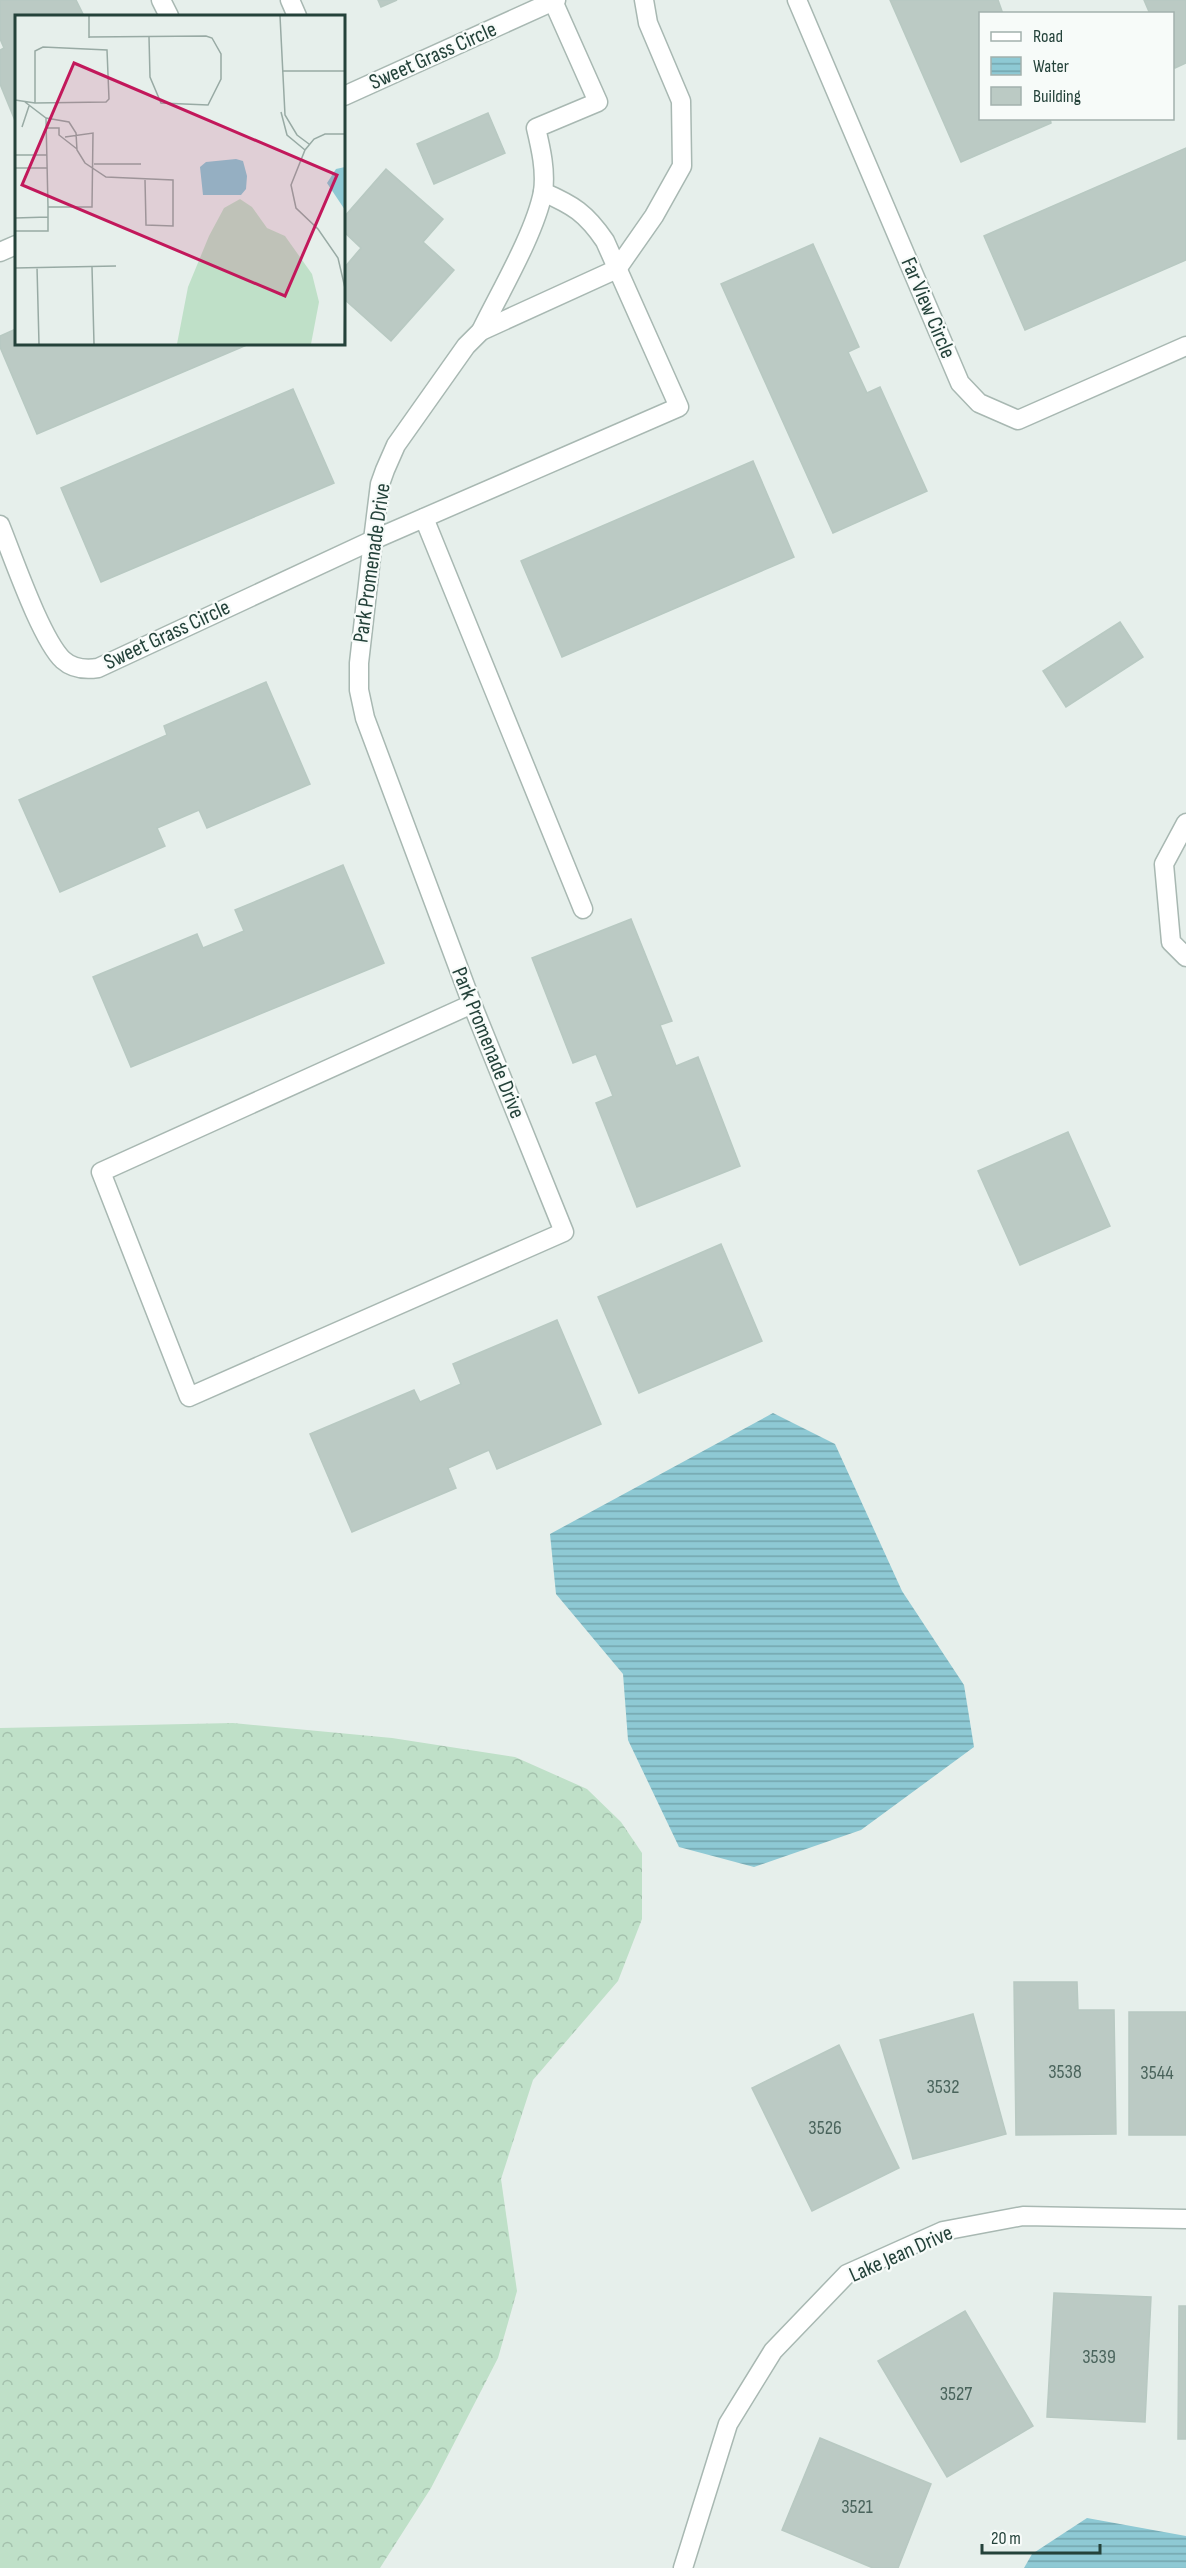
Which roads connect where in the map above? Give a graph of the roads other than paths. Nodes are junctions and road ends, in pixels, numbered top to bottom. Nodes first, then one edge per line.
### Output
1 (162, 0) edge
2 (290, 0) edge
3 (644, 0) edge
4 (797, 0) edge
5 (554, 1) edge
6 (169, 15) edge
7 (297, 15) edge
8 (345, 96) edge
9 (543, 192) junction
10 (15, 244) edge
11 (0, 252) edge
12 (617, 269) junction
13 (481, 331) junction
14 (1186, 346) edge
15 (424, 518) junction
16 (0, 525) edge
17 (373, 540) junction
18 (1186, 824) edge
19 (583, 909) dead end
20 (1186, 957) edge
21 (472, 1004) junction
22 (1186, 2219) edge
23 (683, 2568) edge

1 - 6 street
2 - 7 street
3 - 12 street
4 - 14 street, Far View Circle
5 - 8 street, Sweet Grass Circle
5 - 9 street
9 - 12 street
9 - 13 street
10 - 11 street
12 - 13 street, Park Promenade Drive
12 - 15 street, Sweet Grass Circle
13 - 17 street, Park Promenade Drive
15 - 17 street, Sweet Grass Circle
15 - 19 street
16 - 17 street, Sweet Grass Circle
17 - 21 street, Park Promenade Drive
18 - 20 street
21 - 21 street, Park Promenade Drive
22 - 23 street, Lake Jean Drive

